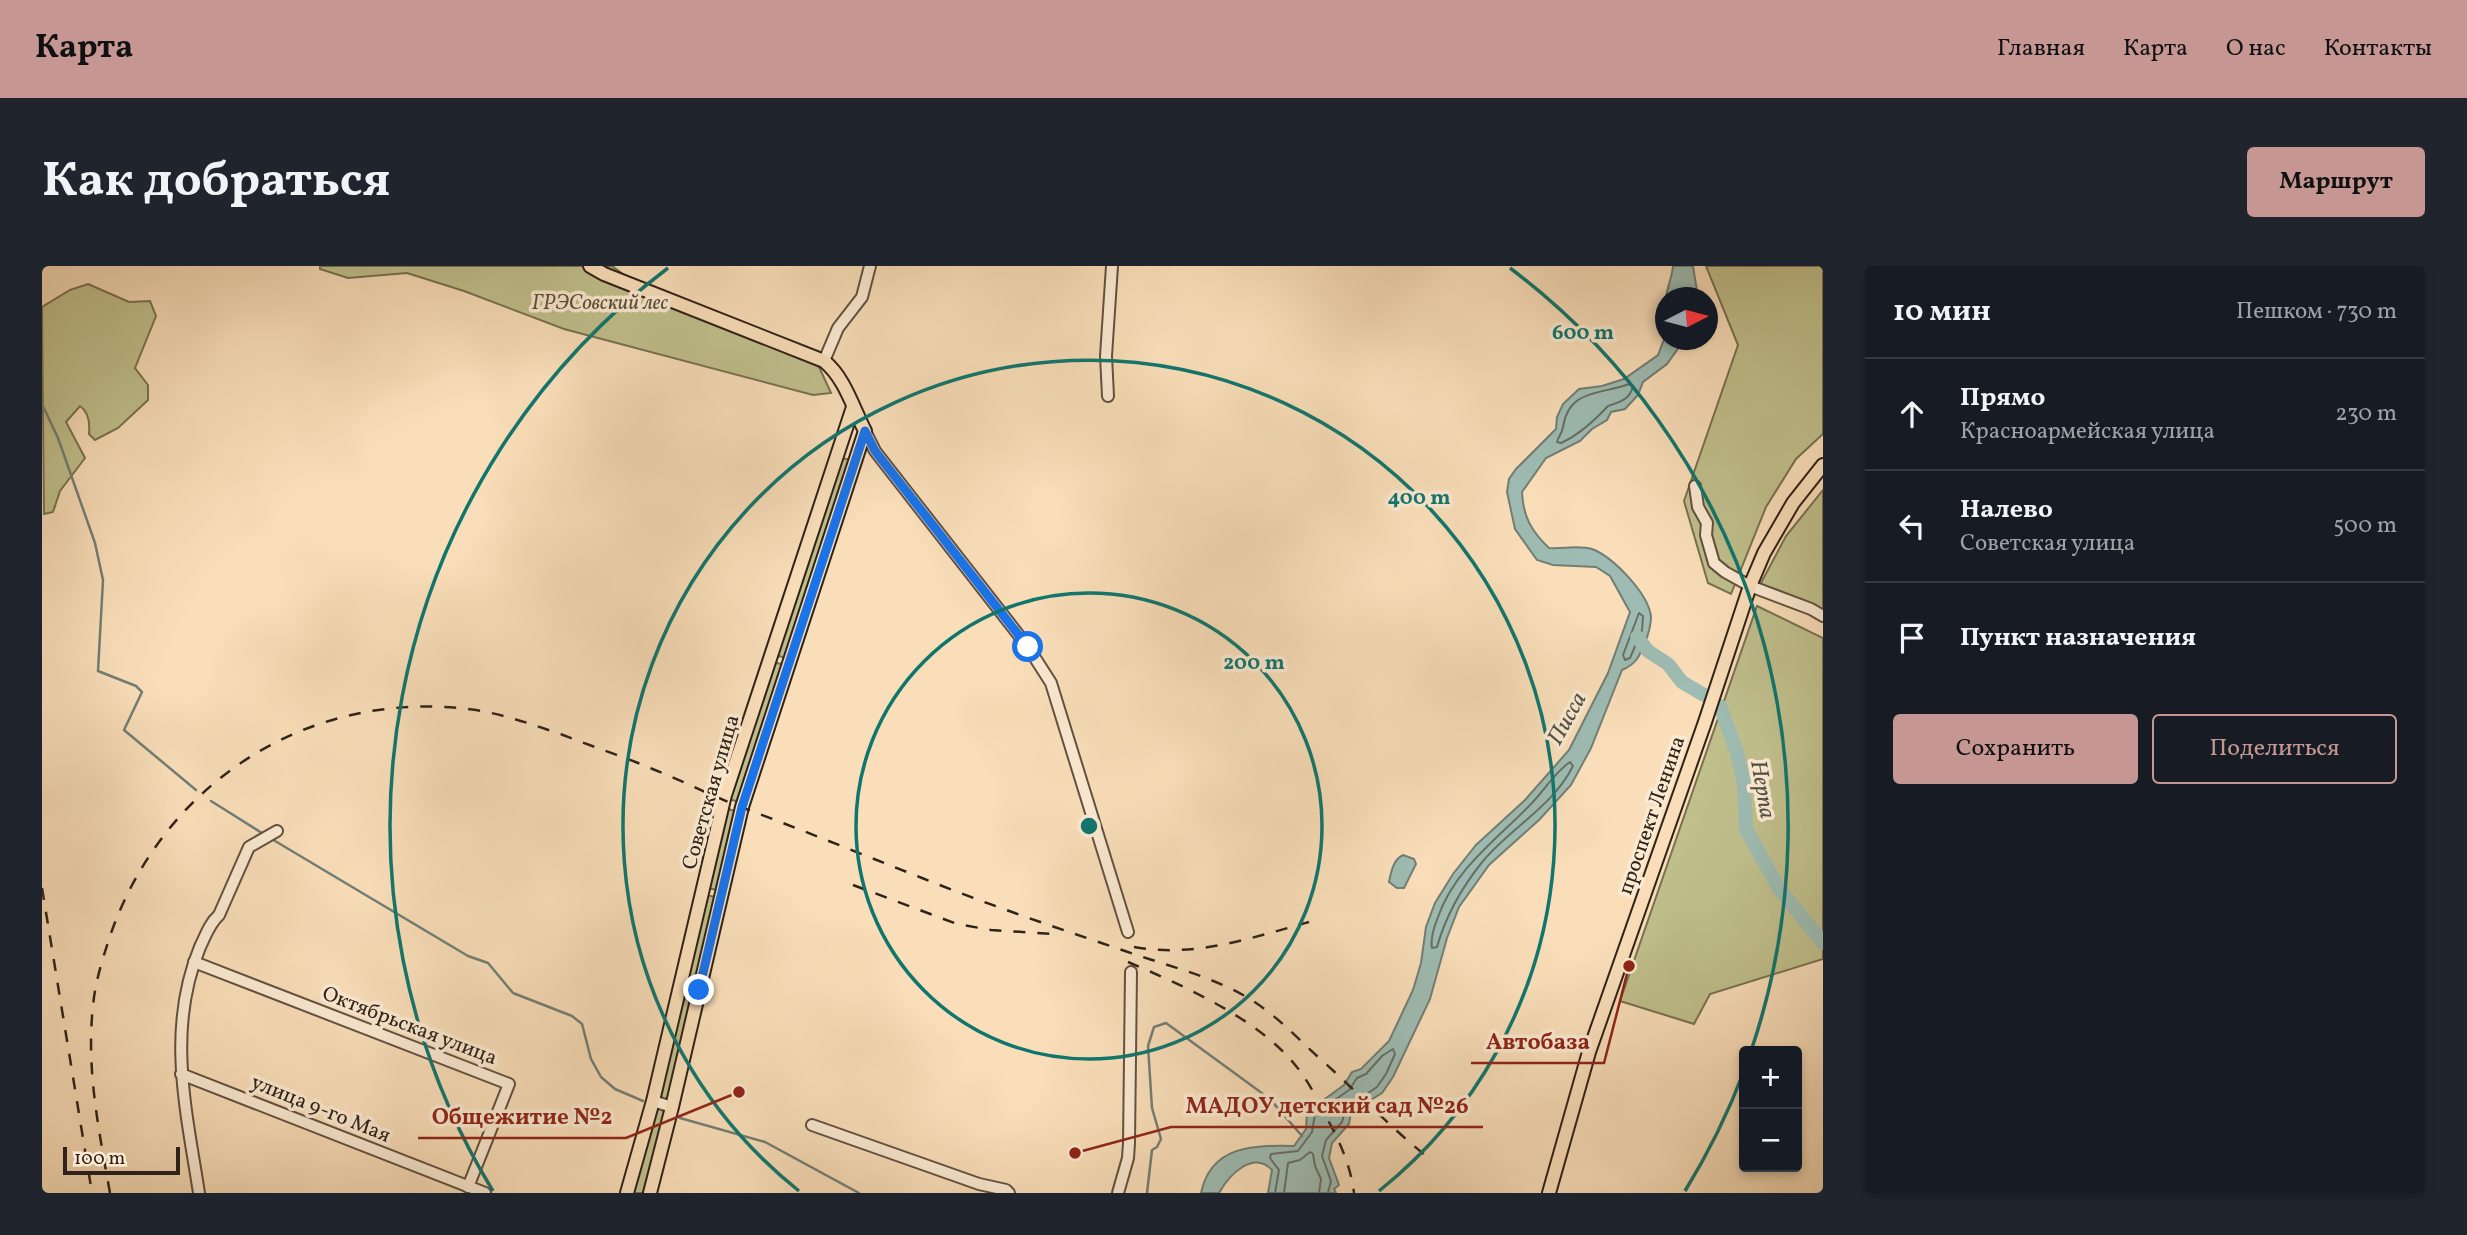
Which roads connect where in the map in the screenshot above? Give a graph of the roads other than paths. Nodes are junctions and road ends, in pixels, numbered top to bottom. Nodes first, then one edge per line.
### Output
1 (590, 266) edge
2 (870, 266) edge
3 (1112, 266) edge
4 (824, 361) junction
5 (1108, 396) dead end
6 (853, 407) junction
7 (865, 431) junction
8 (1823, 465) edge
9 (1695, 486) dead end
10 (1749, 586) junction
11 (1823, 616) edge
12 (277, 831) dead end
13 (702, 891) junction
14 (721, 894) junction
15 (1128, 932) dead end
16 (194, 962) junction
17 (1131, 972) dead end
18 (181, 1074) junction
19 (653, 1101) junction
20 (672, 1107) junction
21 (812, 1125) dead end
22 (468, 1187) junction
23 (199, 1193) edge
24 (485, 1193) edge
25 (627, 1193) edge
26 (650, 1193) edge
27 (1009, 1193) edge
28 (1118, 1193) edge
29 (1549, 1193) edge

1 - 4 main road
2 - 4 street
3 - 5 street
4 - 6 main road
6 - 7 main road
6 - 13 main road, Советская улица
7 - 14 main road, Советская улица
7 - 15 street
8 - 10 main road, проспект Ленина
9 - 10 street
10 - 11 street
10 - 29 main road, проспект Ленина
12 - 16 street
13 - 14 street
13 - 19 main road, Советская улица
14 - 20 main road, Советская улица
16 - 18 street
16 - 22 street, Октябрьская улица
17 - 28 street
18 - 22 street, улица 9-го Мая
18 - 23 street
19 - 20 street
19 - 25 main road, Советская улица
20 - 26 main road, Советская улица
21 - 27 street
22 - 24 street, улица 9-го Мая

